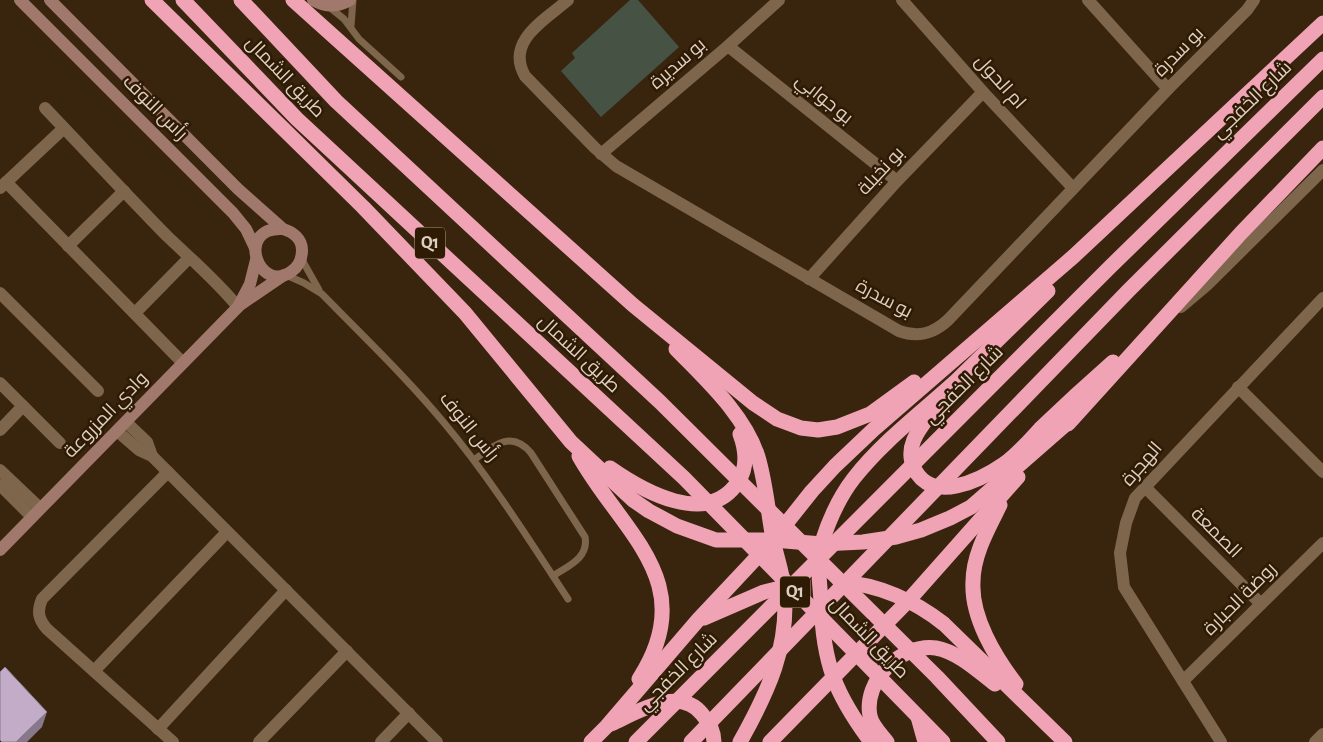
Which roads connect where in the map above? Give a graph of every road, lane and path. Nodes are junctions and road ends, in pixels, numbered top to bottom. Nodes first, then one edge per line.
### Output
1 (20, 0) edge
2 (50, 0) edge
3 (152, 0) edge
4 (183, 0) edge
5 (241, 0) edge
6 (293, 0) edge
7 (313, 0) edge
8 (351, 0) edge
9 (568, 0) edge
10 (779, 0) edge
11 (902, 0) edge
12 (1088, 0) edge
13 (1254, 0) edge
14 (327, 6) junction
15 (1323, 23) edge
16 (351, 26) junction
17 (728, 46) junction
18 (1323, 59) edge
19 (401, 77) dead end
20 (1168, 89) junction
21 (982, 92) junction
22 (1323, 97) edge
23 (45, 108) dead end
24 (64, 128) junction
25 (1323, 148) edge
26 (601, 154) junction
27 (1323, 170) edge
28 (897, 181) junction
29 (3, 185) edge
30 (1073, 188) junction
31 (124, 191) junction
32 (283, 229) junction
33 (68, 246) junction
34 (256, 254) junction
35 (1074, 256) junction
36 (189, 258) junction
37 (301, 258) junction
38 (284, 275) junction
39 (809, 279) junction
40 (0, 293) edge
41 (322, 294) junction
42 (1323, 298) edge
43 (633, 305) junction
44 (238, 307) junction
45 (135, 313) junction
46 (1158, 326) junction
47 (183, 363) junction
48 (956, 380) junction
49 (0, 383) edge
50 (1238, 387) junction
51 (98, 391) dead end
52 (23, 406) junction
53 (730, 407) junction
54 (1074, 417) junction
55 (126, 422) junction
56 (0, 430) edge
57 (117, 431) junction
58 (571, 442) junction
59 (60, 443) dead end
60 (152, 456) junction
61 (474, 460) junction
62 (0, 470) edge
63 (168, 472) junction
64 (1323, 472) edge
65 (0, 485) edge
66 (1010, 485) junction
67 (1145, 487) junction
68 (36, 513) junction
69 (227, 532) junction
70 (773, 540) junction
71 (1323, 543) edge
72 (822, 544) junction
73 (0, 550) edge
74 (553, 576) junction
75 (819, 582) junction
76 (784, 587) junction
77 (286, 590) junction
78 (568, 599) dead end
79 (908, 601) junction
80 (1261, 604) junction
81 (698, 620) junction
82 (346, 652) junction
83 (94, 671) junction
84 (833, 677) junction
85 (1183, 681) junction
86 (912, 710) junction
87 (409, 714) junction
88 (1043, 719) junction
89 (608, 726) junction
90 (158, 729) junction
91 (1323, 734) edge
92 (173, 742) edge
93 (259, 742) edge
94 (381, 742) edge
95 (437, 742) edge
96 (591, 742) edge
97 (636, 742) edge
98 (691, 742) edge
99 (714, 742) edge
100 (740, 742) edge
101 (770, 742) edge
102 (871, 742) edge
103 (887, 742) edge
104 (925, 742) edge
105 (943, 742) edge
106 (998, 742) edge
107 (1065, 742) edge
108 (1221, 742) edge
109 (1315, 742) edge

1 - 34 street, رأس النوف
2 - 32 street, رأس النوف
3 - 58 highway
4 - 86 highway, طريق الشمال / Q1
5 - 106 highway, طريق الشمال / Q1
6 - 43 highway
7 - 14 street
8 - 14 street
8 - 16 lane
9 - 26 street, بو سدرة
10 - 17 street, بو سديرة
11 - 21 street, ام الحول
12 - 20 street
13 - 20 street, بو سدرة
14 - 16 lane
15 - 35 highway
16 - 19 lane
17 - 26 street, بو سديرة
17 - 28 street, بو جوابي
18 - 97 highway, شارع الخفجي
20 - 30 street, بو سدرة
21 - 28 street, بو نخيلة
21 - 30 street, ام الحول
22 - 98 highway
23 - 24 street
24 - 29 street
24 - 31 street
25 - 46 highway
26 - 39 street, بو سدرة
27 - 46 street
28 - 39 street, بو نخيلة
29 - 33 street
30 - 39 street, بو سدرة
31 - 33 street
31 - 36 street
32 - 34 street
32 - 37 street
33 - 45 street
34 - 38 street
34 - 44 street, وادي المزروعة
35 - 43 highway
35 - 48 highway
35 - 70 highway
36 - 44 street
36 - 45 street
37 - 38 street
37 - 41 lane, رأس النوف
38 - 41 lane, رأس النوف
38 - 44 street, وادي المزروعة
40 - 51 street
41 - 61 lane, رأس النوف
42 - 50 street, الهجرة
43 - 53 highway
44 - 47 street, وادي المزروعة
45 - 47 street
46 - 48 highway
46 - 54 highway
47 - 55 street, وادي المزروعة
48 - 72 highway
49 - 52 street
50 - 64 street
50 - 67 street, الهجرة
52 - 56 street
52 - 59 street
53 - 58 highway
53 - 70 highway
54 - 66 highway
54 - 72 highway
55 - 57 street, وادي المزروعة
55 - 60 street
57 - 60 street
57 - 68 street, وادي المزروعة
58 - 70 highway
58 - 89 highway
60 - 63 street
61 - 74 lane, رأس النوف
61 - 74 lane
62 - 68 street
63 - 69 street
63 - 83 street
65 - 68 street
66 - 79 highway
66 - 88 highway
67 - 80 street, الصمعة
67 - 85 street, الهجرة
68 - 73 street, وادي المزروعة
69 - 77 street
69 - 83 street
70 - 72 highway
70 - 76 highway
70 - 81 highway
71 - 80 street, روضة الحبارة
72 - 75 highway
74 - 78 lane, رأس النوف
75 - 76 highway
75 - 79 highway
75 - 84 highway
76 - 81 highway
76 - 100 highway
77 - 82 street
77 - 90 street
79 - 84 highway
79 - 88 highway
80 - 85 street, روضة الحبارة
81 - 89 highway
82 - 87 street
82 - 93 street
83 - 90 street
84 - 101 highway
84 - 102 highway
85 - 108 street, الهجرة
86 - 104 highway
86 - 105 highway, طريق الشمال / Q1
87 - 94 street
87 - 95 street
88 - 103 highway
88 - 107 highway
89 - 96 highway
89 - 99 highway
90 - 92 street
91 - 109 street

